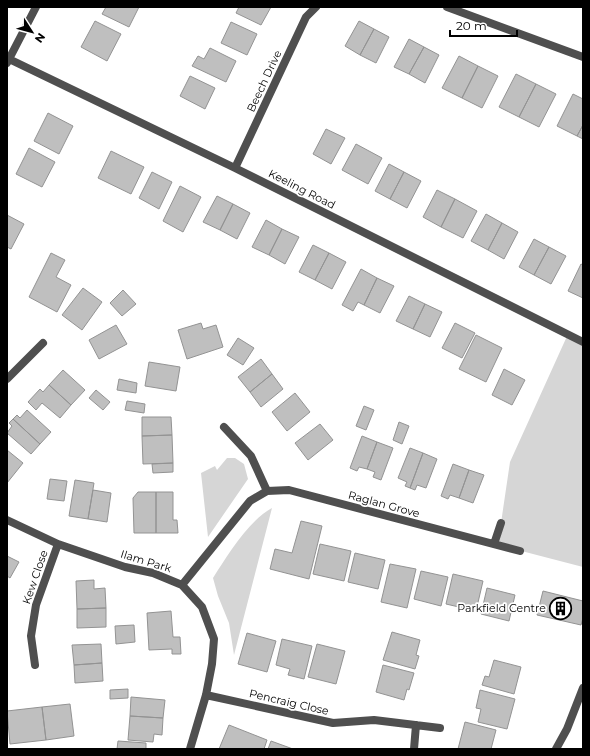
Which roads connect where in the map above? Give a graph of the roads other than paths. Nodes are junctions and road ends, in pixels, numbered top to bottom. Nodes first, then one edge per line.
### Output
1 (36, 7) edge
2 (316, 7) edge
3 (448, 7) edge
4 (583, 57) edge
5 (8, 62) edge
6 (235, 168) junction
7 (583, 342) edge
8 (43, 343) dead end
9 (7, 379) edge
10 (224, 427) dead end
11 (267, 491) junction
12 (7, 520) edge
13 (501, 523) dead end
14 (58, 544) junction
15 (494, 544) junction
16 (520, 551) dead end
17 (182, 585) junction
18 (35, 665) dead end
19 (583, 688) edge
20 (206, 695) junction
21 (416, 725) junction
22 (440, 728) dead end
23 (190, 749) edge
24 (414, 749) edge
25 (556, 749) edge

1 - 5 street
2 - 6 street, Beech Drive
3 - 4 street
5 - 6 street, Keeling Road
6 - 7 street, Keeling Road
8 - 9 street
10 - 11 street
11 - 15 street, Raglan Grove
11 - 17 street, Raglan Grove
12 - 14 street, Ilam Park
13 - 15 street
14 - 17 street, Ilam Park
14 - 18 street, Kew Close
15 - 16 street, Raglan Grove
17 - 20 street, Ilam Park
19 - 25 street
20 - 21 street, Pencraig Close
20 - 23 street, Ilam Park
21 - 22 street, Pencraig Close
21 - 24 street

